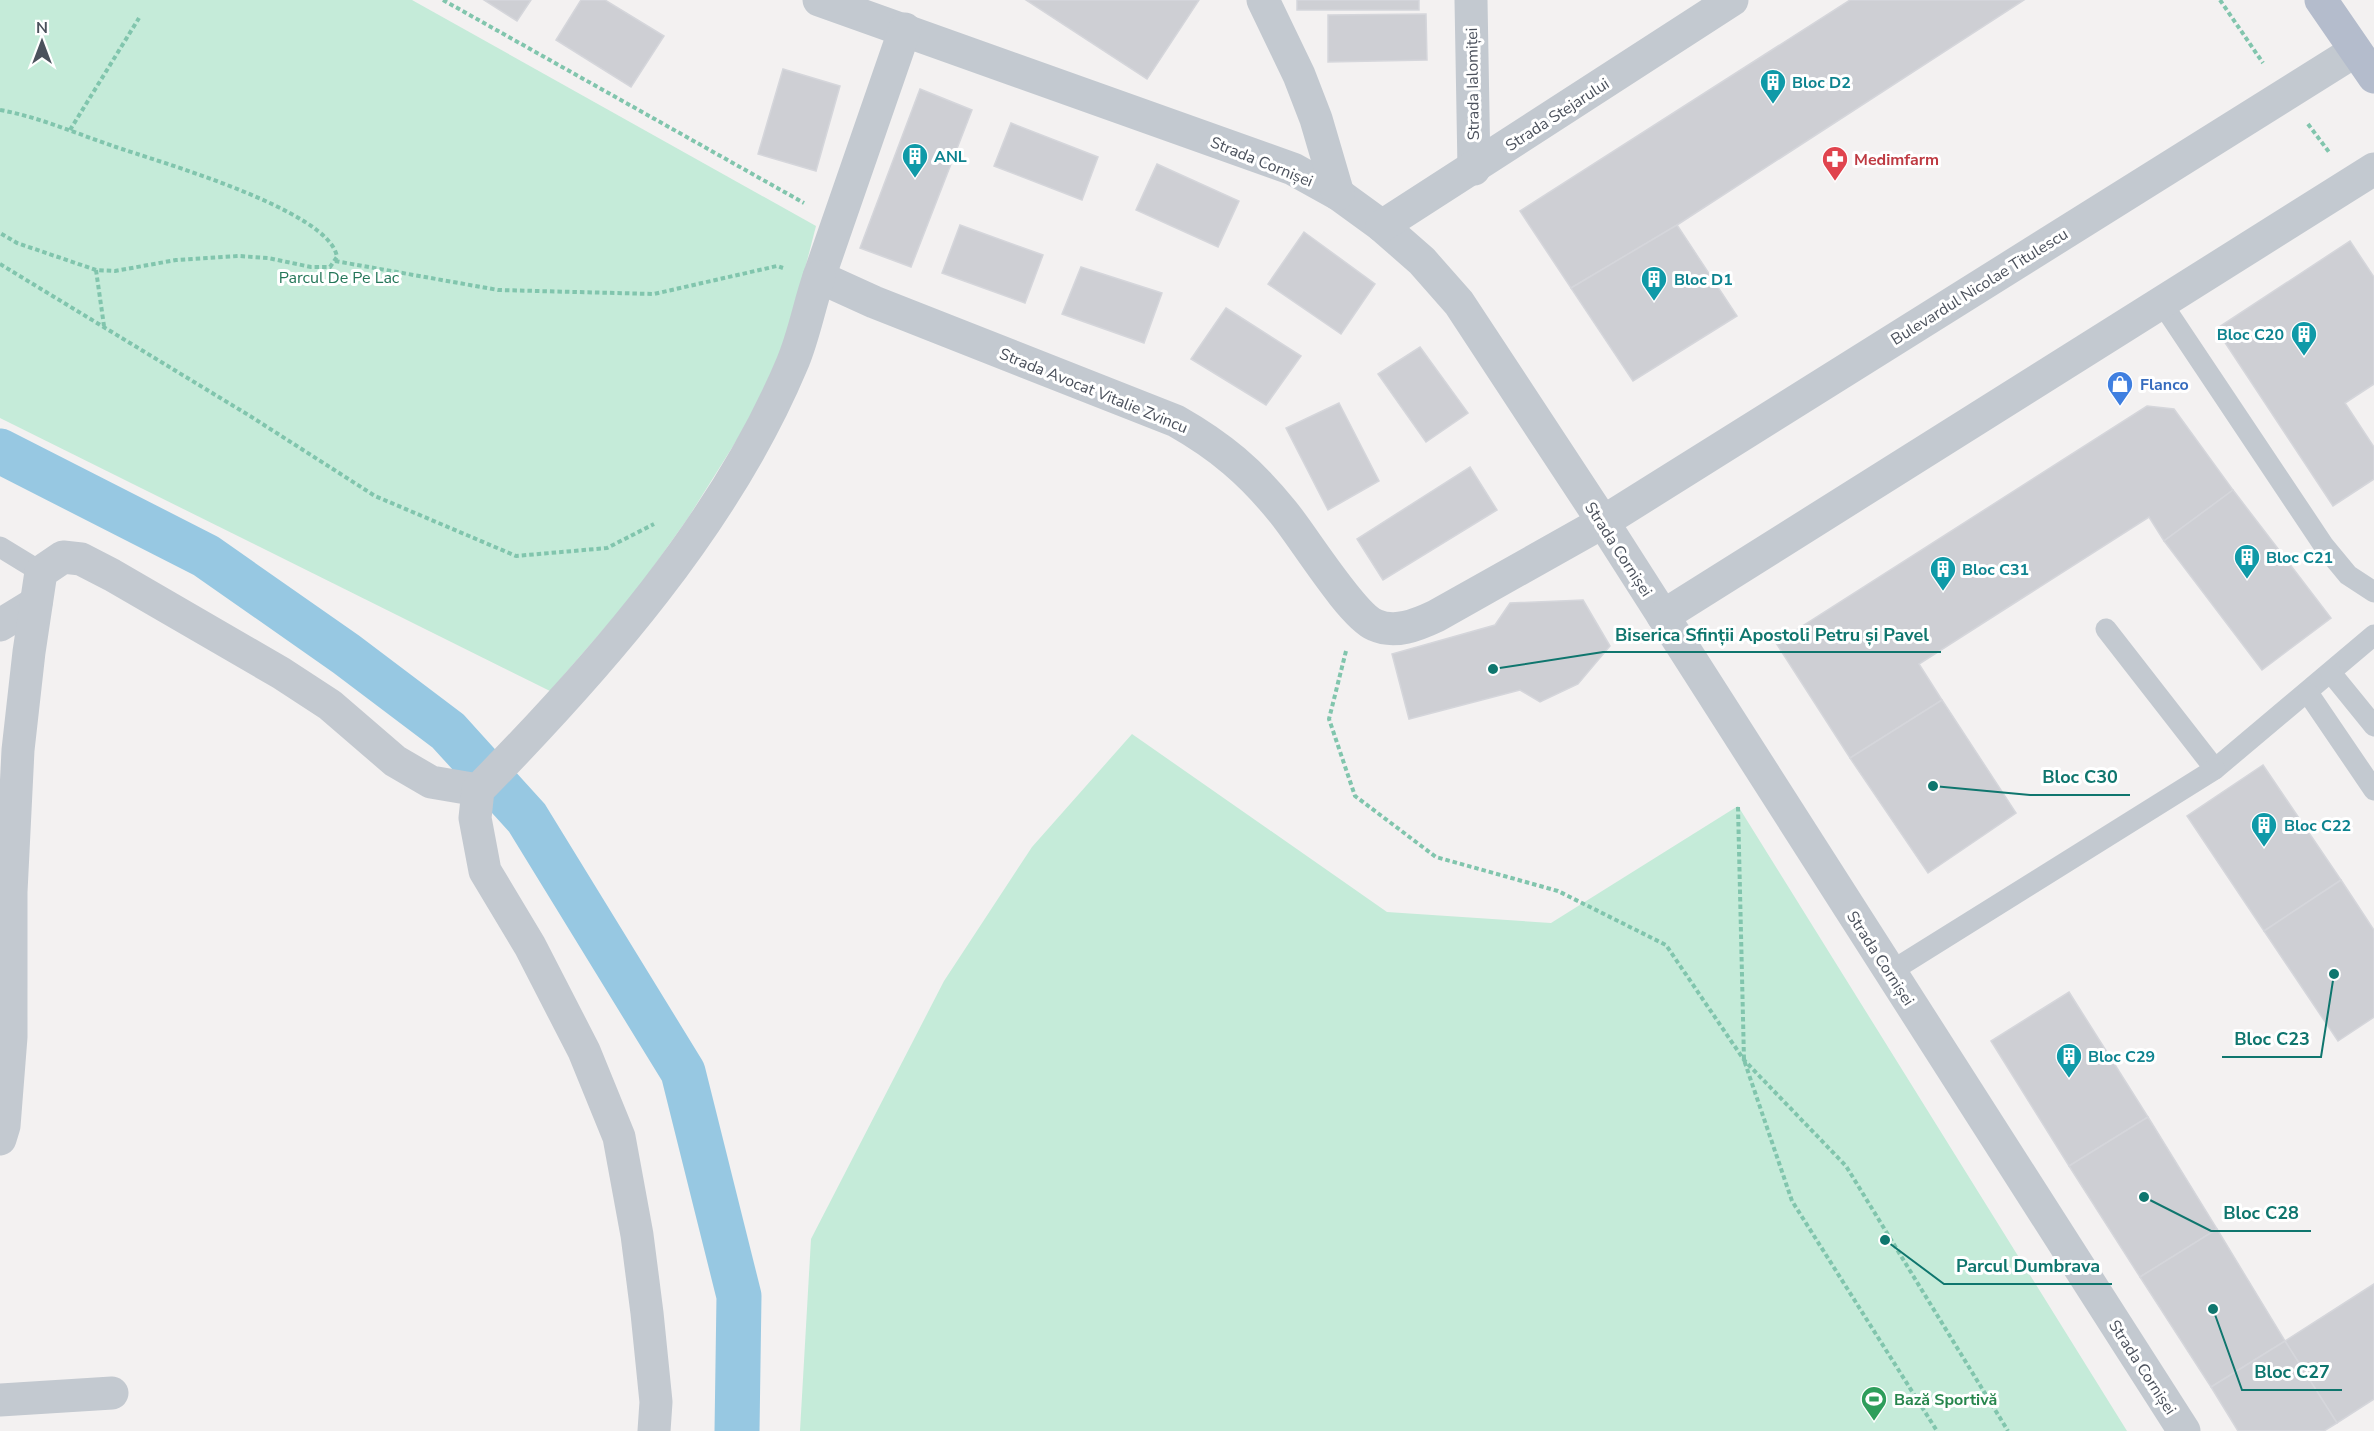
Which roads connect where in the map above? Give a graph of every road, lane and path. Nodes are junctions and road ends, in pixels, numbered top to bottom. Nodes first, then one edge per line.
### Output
1 (443, 0) edge
2 (819, 0) edge
3 (1263, 0) edge
4 (1471, 0) edge
5 (1732, 0) edge
6 (2321, 0) edge
7 (139, 18) dead end
8 (905, 29) junction
9 (2355, 51) junction
10 (2374, 77) edge
11 (0, 110) edge
12 (70, 130) junction
13 (1474, 169) junction
14 (2374, 170) edge
15 (1338, 194) junction
16 (837, 222) junction
17 (1382, 226) junction
18 (0, 233) edge
19 (334, 261) junction
20 (0, 264) edge
21 (96, 270) junction
22 (819, 277) junction
23 (2161, 302) junction
24 (104, 327) junction
25 (662, 520) dead end
26 (1602, 522) junction
27 (0, 547) edge
28 (38, 588) junction
29 (2374, 592) edge
30 (1356, 611) junction
31 (1663, 616) junction
32 (0, 625) edge
33 (2106, 629) dead end
34 (2374, 635) edge
35 (2331, 673) junction
36 (2308, 693) junction
37 (2374, 726) edge
38 (2215, 769) junction
39 (478, 790) junction
40 (2374, 790) edge
41 (1737, 800) dead end
42 (1890, 972) junction
43 (1744, 1060) junction
44 (0, 1139) edge
45 (112, 1393) dead end
46 (0, 1400) edge
47 (654, 1431) edge
48 (1937, 1431) edge
49 (2008, 1431) edge
50 (2184, 1431) edge

1 - 16 path
2 - 8 street, Strada Cornișei
3 - 15 street
4 - 13 street, Strada Ialomiței
5 - 13 street, Strada Stejarului
6 - 9 main road
7 - 12 path
8 - 15 street, Strada Cornișei
8 - 16 street
9 - 10 main road
9 - 26 street, Bulevardul Nicolae Titulescu
11 - 12 path
12 - 19 path
13 - 17 street, Strada Stejarului
14 - 23 street
15 - 17 street, Strada Cornișei
16 - 22 street
17 - 26 street, Strada Cornișei
18 - 21 path
19 - 21 path
19 - 22 path
20 - 24 path
21 - 24 path
22 - 30 street, Strada Avocat Vitalie Zvincu
22 - 39 street
23 - 29 lane
23 - 31 street
24 - 25 path
26 - 30 street, Strada Avocat Vitalie Zvincu
26 - 31 street, Strada Cornișei
27 - 28 lane
28 - 32 street
28 - 39 street
28 - 44 street
30 - 43 path
31 - 42 street, Strada Cornișei
33 - 38 lane
34 - 35 lane
35 - 36 lane
35 - 37 lane
36 - 38 lane
36 - 40 lane
38 - 42 lane
39 - 47 street
41 - 43 path
42 - 50 street, Strada Cornișei
43 - 48 path
43 - 49 path
45 - 46 street

